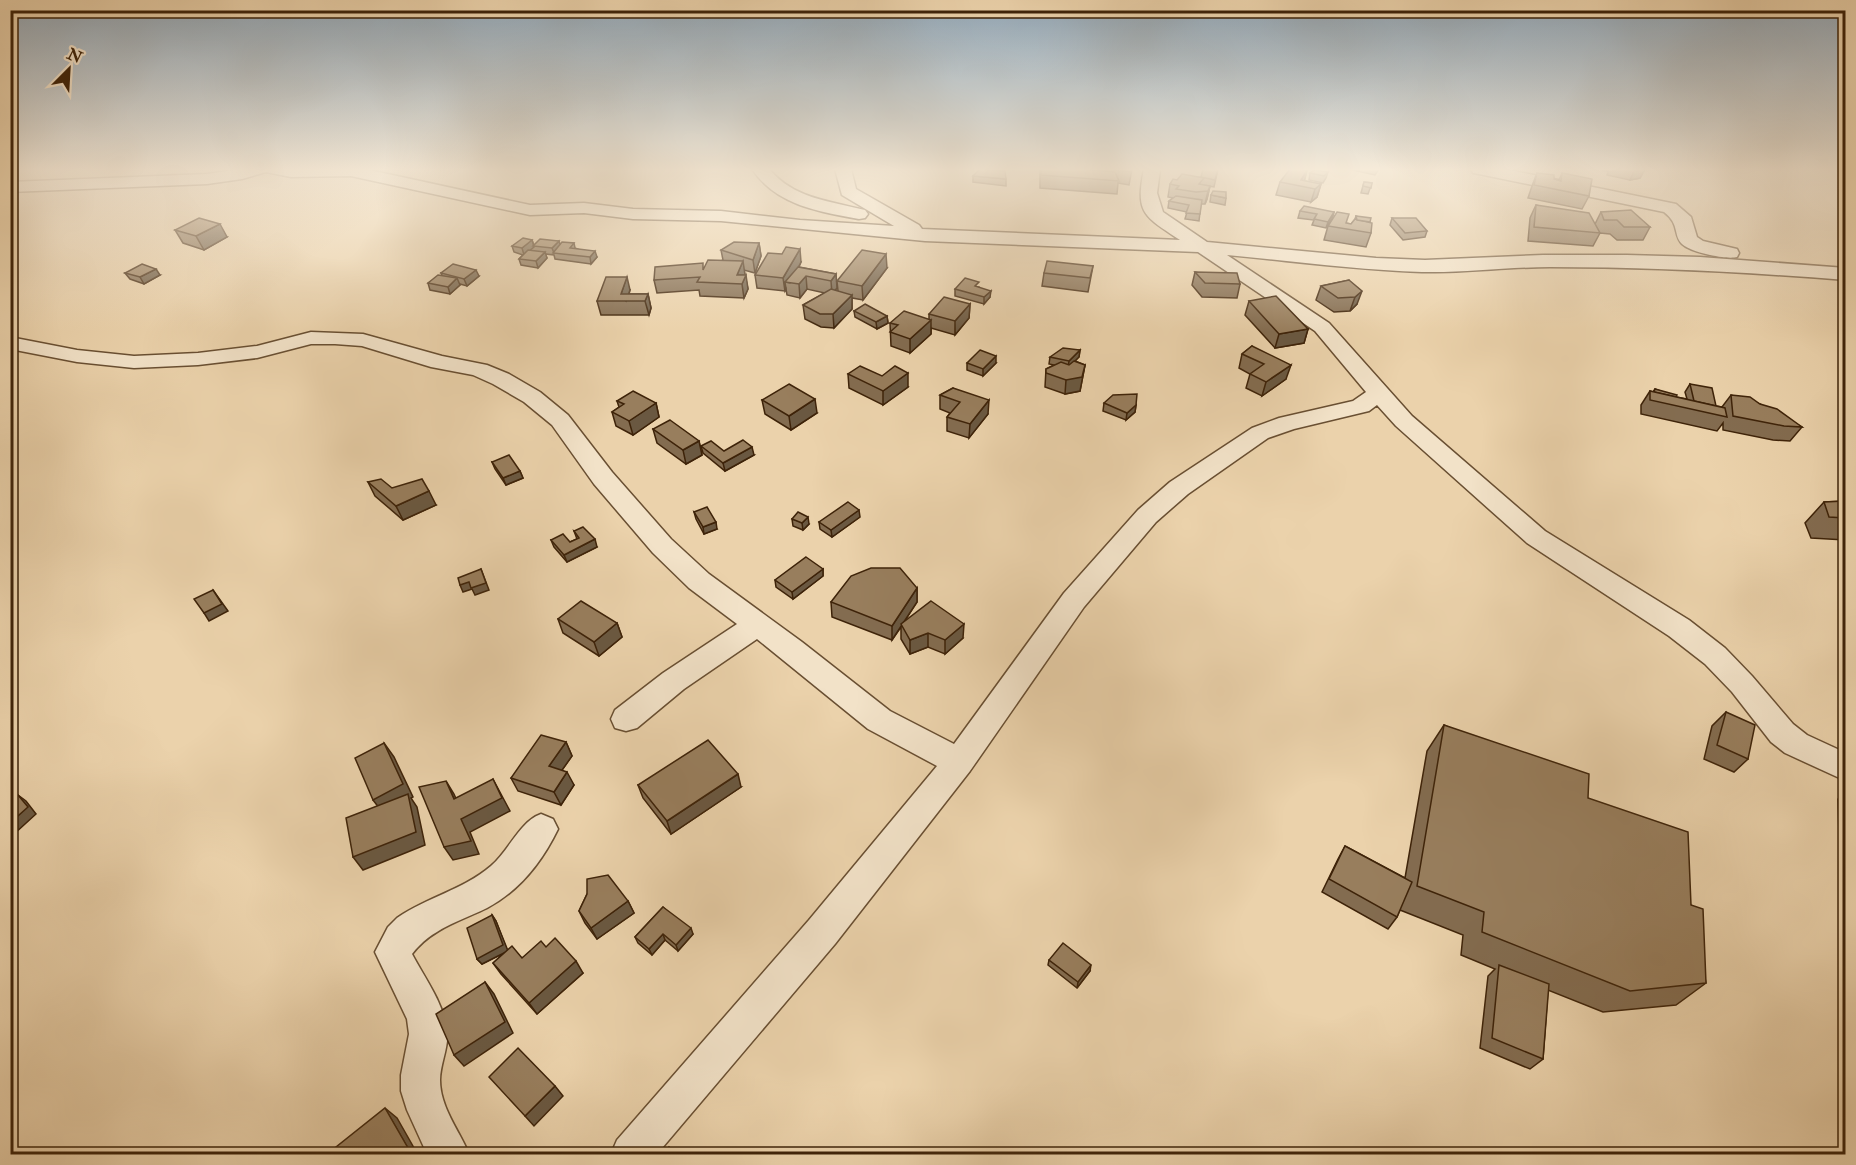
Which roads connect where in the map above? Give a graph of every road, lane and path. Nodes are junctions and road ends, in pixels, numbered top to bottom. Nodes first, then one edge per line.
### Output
1 (786, 223) edge
2 (903, 223) edge
3 (1167, 223) edge
4 (1684, 223) edge
5 (925, 235) junction
6 (1204, 247) junction
7 (1764, 267) junction
8 (1845, 274) edge
9 (10, 343) edge
10 (1380, 392) junction
11 (758, 625) junction
12 (626, 719) dead end
13 (959, 762) junction
14 (1845, 768) edge
15 (541, 829) dead end
16 (448, 1155) edge
17 (631, 1155) edge

1 - 5 street
2 - 5 street
3 - 6 street
4 - 7 street
5 - 6 street
6 - 7 street
6 - 10 street
7 - 8 street
9 - 11 street
10 - 13 street
10 - 14 street
11 - 12 street
11 - 13 street
13 - 17 street
15 - 16 street

